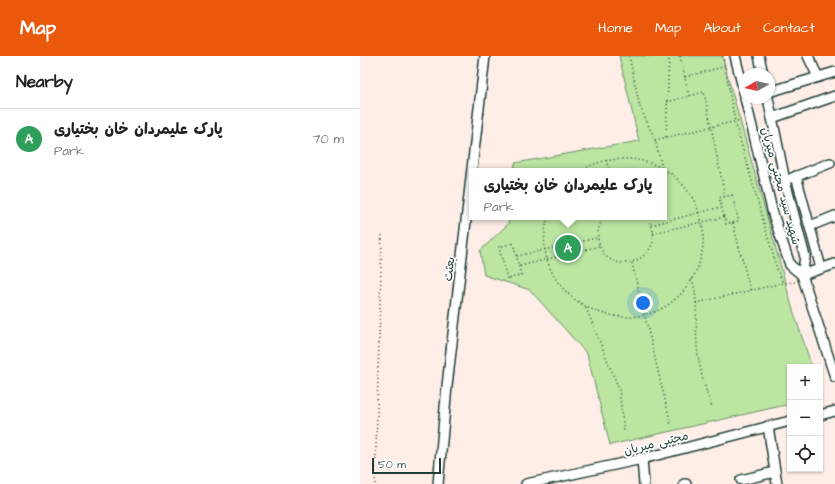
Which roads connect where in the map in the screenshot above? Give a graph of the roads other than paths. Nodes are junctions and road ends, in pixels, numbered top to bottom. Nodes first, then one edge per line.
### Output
1 (485, 56) edge
2 (735, 56) edge
3 (759, 56) edge
4 (808, 56) edge
5 (762, 68) edge
6 (739, 72) edge
7 (835, 72) edge
8 (818, 77) junction
9 (775, 90) edge
10 (835, 96) edge
11 (747, 104) edge
12 (769, 104) edge
13 (772, 118) junction
14 (830, 163) dead end
15 (472, 168) edge
16 (796, 176) junction
17 (785, 181) junction
18 (469, 195) edge
19 (835, 216) edge
20 (810, 226) junction
21 (835, 265) edge
22 (821, 268) junction
23 (803, 278) junction
24 (835, 377) edge
25 (835, 411) edge
26 (823, 414) edge
27 (787, 422) edge
28 (768, 426) junction
29 (642, 459) junction
30 (775, 472) junction
31 (741, 480) dead end
32 (438, 484) edge
33 (526, 484) edge
34 (644, 484) edge
35 (777, 484) edge

1 - 15 street, بعثت
2 - 6 street, شهید سید مجتبی میریان
3 - 5 street
4 - 8 street
7 - 8 street
8 - 9 street
10 - 13 street
11 - 23 street, شهید سید مجتبی میریان
12 - 13 street, شهید سید مجتبی میریان
13 - 17 street, شهید سید مجتبی میریان
14 - 16 street
16 - 17 street
16 - 20 street
17 - 23 street, شهید سید مجتبی میریان
18 - 32 street, بعثت
19 - 20 street
20 - 22 street
21 - 22 street
22 - 23 street
23 - 24 street, شهید سید مجتبی میریان
25 - 26 street
27 - 28 street, مجتبی میریان
28 - 29 street, مجتبی میریان
28 - 30 street
29 - 33 street, مجتبی میریان
29 - 34 street
30 - 31 street
30 - 35 street

